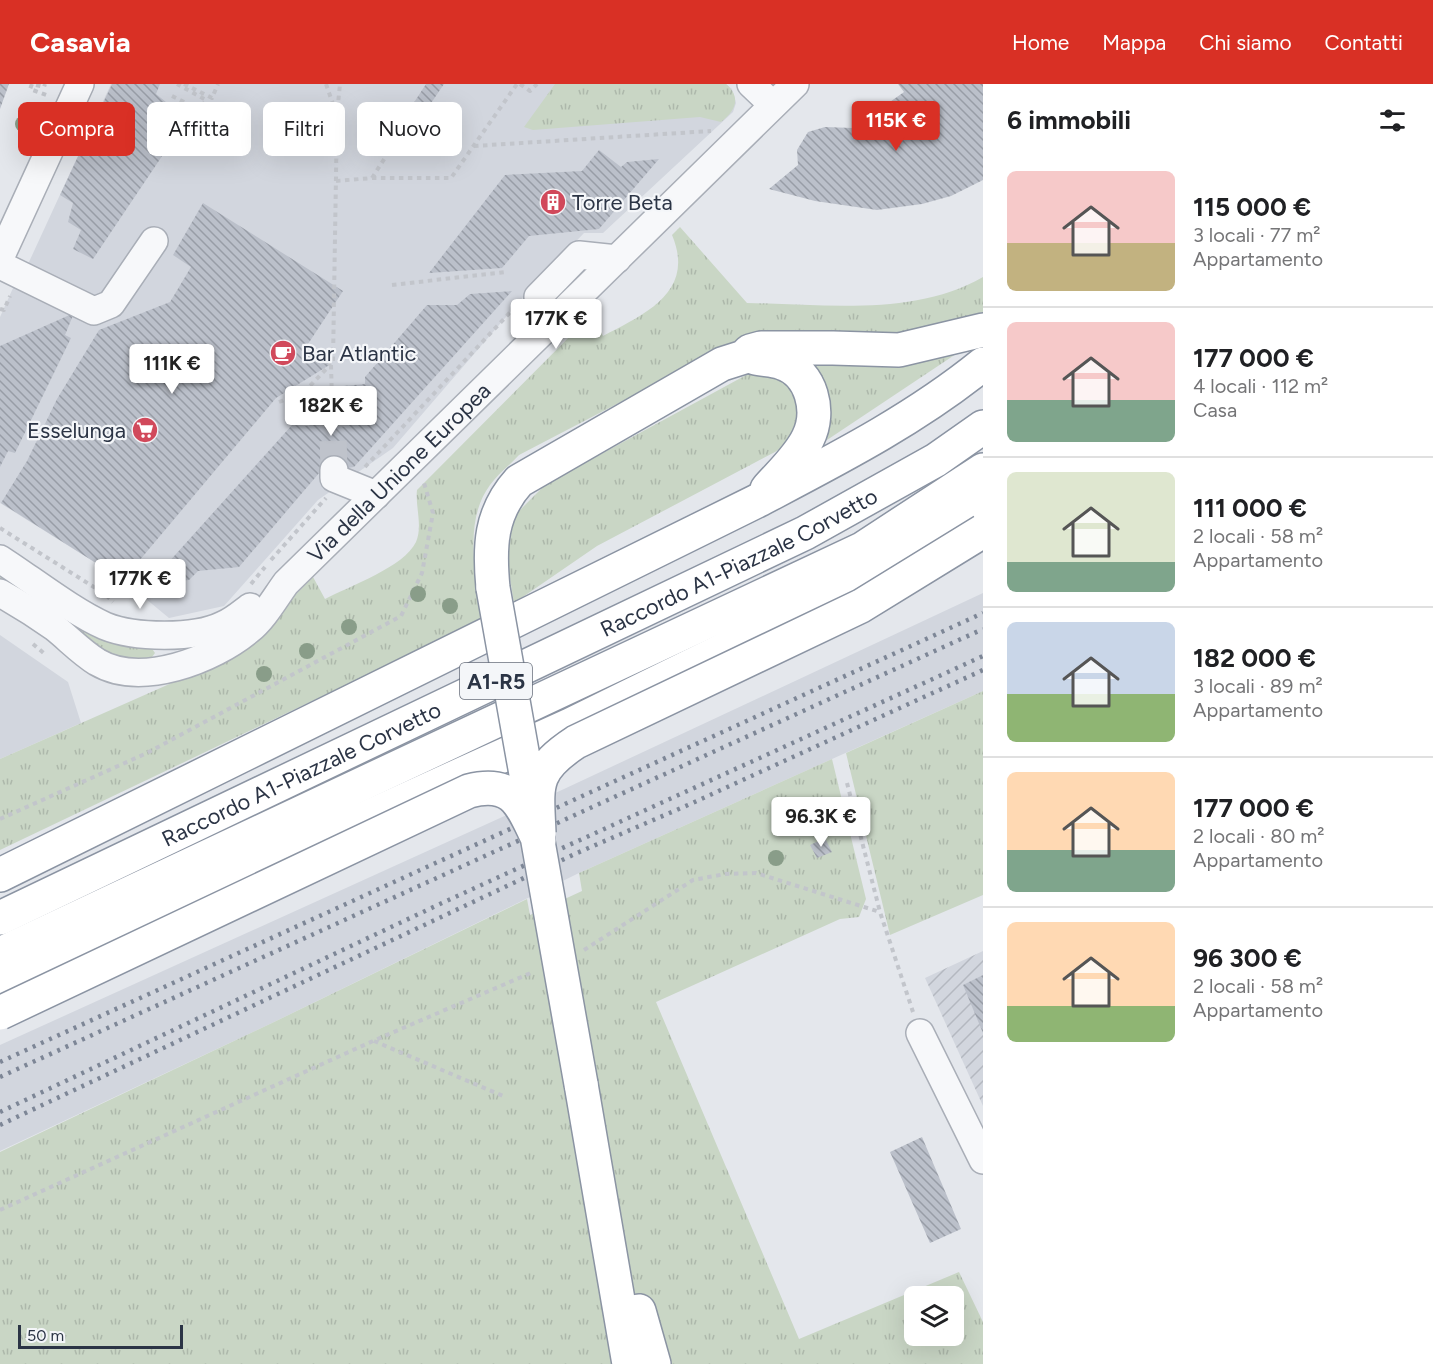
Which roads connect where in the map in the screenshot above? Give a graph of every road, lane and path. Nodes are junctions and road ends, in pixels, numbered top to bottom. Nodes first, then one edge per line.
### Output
1 (32, 84) edge
2 (45, 84) edge
3 (80, 84) edge
4 (177, 84) edge
5 (184, 84) edge
6 (218, 84) edge
7 (326, 84) edge
8 (340, 84) edge
9 (519, 84) edge
10 (537, 84) edge
11 (751, 84) edge
12 (795, 84) edge
13 (36, 85) edge
14 (172, 96) dead end
15 (53, 97) dead end
16 (333, 102) edge
17 (338, 102) edge
18 (773, 105) junction
19 (712, 131) dead end
20 (474, 146) junction
21 (336, 156) edge
22 (386, 156) edge
23 (372, 178) junction
24 (336, 181) junction
25 (154, 241) dead end
26 (0, 258) edge
27 (0, 265) edge
28 (506, 272) dead end
29 (392, 285) dead end
30 (517, 305) dead end
31 (983, 330) edge
32 (744, 357) junction
33 (333, 361) dead end
34 (983, 364) edge
35 (332, 399) tunnel mouth
36 (279, 402) dead end
37 (983, 427) edge
38 (983, 470) edge
39 (334, 474) junction
40 (422, 477) dead end
41 (376, 495) junction
42 (757, 501) junction
43 (983, 503) edge
44 (0, 528) edge
45 (983, 531) edge
46 (0, 559) edge
47 (271, 560) junction
48 (283, 570) junction
49 (245, 591) dead end
50 (0, 593) edge
51 (121, 609) dead end
52 (157, 635) junction
53 (26, 639) dead end
54 (53, 660) dead end
55 (154, 671) junction
56 (847, 783) dead end
57 (0, 819) edge
58 (539, 841) junction
59 (0, 875) edge
60 (880, 912) junction
61 (0, 918) edge
62 (580, 952) dead end
63 (0, 954) edge
64 (537, 970) dead end
65 (0, 984) edge
66 (0, 1013) edge
67 (920, 1033) joint
68 (373, 1041) junction
69 (503, 1096) dead end
70 (983, 1160) edge
71 (599, 1188) junction
72 (0, 1210) edge
73 (608, 1364) edge
74 (629, 1364) edge
75 (654, 1364) edge

1 - 15 path
2 - 13 path
3 - 26 street
4 - 14 path
5 - 6 path
7 - 16 path
8 - 17 path
9 - 10 path
9 - 20 path
11 - 18 street
12 - 18 street, Via della Unione Europea
18 - 41 street, Via della Unione Europea
19 - 20 path
20 - 23 path
21 - 24 path
22 - 23 path
23 - 24 path
24 - 33 path
25 - 27 street
28 - 29 path
30 - 39 path
31 - 32 highway
32 - 42 highway
32 - 58 highway, bridge
34 - 42 highway
35 - 36 path
37 - 61 highway, Raccordo A1-Piazzale Corvetto / A1-R5
38 - 63 highway, Raccordo A1-Piazzale Corvetto / A1-R5
39 - 41 street
39 - 47 path
40 - 57 path
41 - 48 street, Via della Unione Europea
42 - 59 highway
43 - 65 highway
44 - 51 path
45 - 58 highway, bridge
46 - 52 street, Via della Unione Europea
47 - 48 path
47 - 49 path
48 - 52 street, Via della Unione Europea
48 - 55 street, Via della Unione Europea
50 - 55 street, Via della Unione Europea
52 - 55 street
53 - 54 path
56 - 60 path
58 - 66 highway, bridge
58 - 71 highway, bridge
60 - 62 path
60 - 67 path
64 - 68 path
67 - 70 street
68 - 69 path
68 - 72 path
71 - 73 highway
71 - 74 highway
71 - 75 highway

